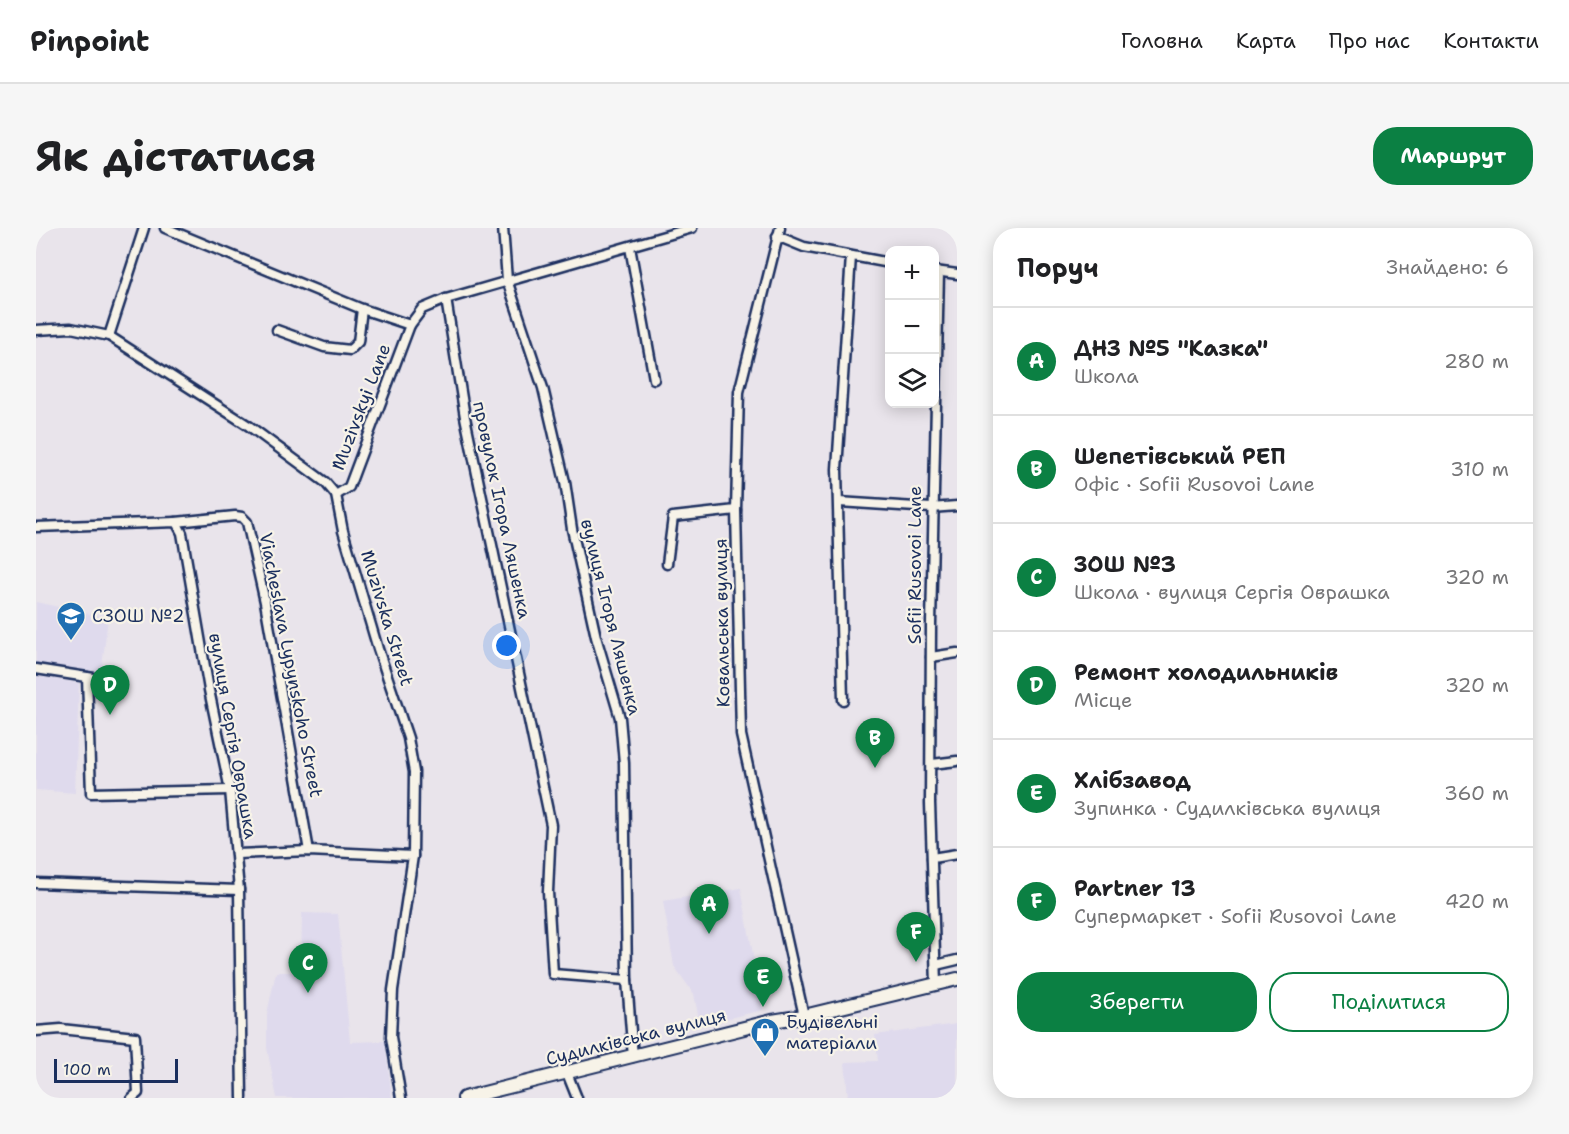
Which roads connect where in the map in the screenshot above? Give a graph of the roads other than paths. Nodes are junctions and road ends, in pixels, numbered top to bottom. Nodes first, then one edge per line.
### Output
1 (144, 228) edge
2 (165, 228) edge
3 (503, 228) edge
4 (692, 228) edge
5 (778, 232) edge
6 (630, 247) junction
7 (851, 256) junction
8 (885, 262) edge
9 (939, 271) edge
10 (957, 274) edge
11 (507, 280) junction
12 (446, 299) junction
13 (936, 300) edge
14 (362, 309) junction
15 (410, 325) junction
16 (36, 330) edge
17 (277, 330) dead end
18 (109, 336) junction
19 (654, 379) dead end
20 (336, 495) junction
21 (838, 502) junction
22 (957, 506) edge
23 (931, 508) junction
24 (736, 510) junction
25 (176, 522) junction
26 (36, 527) edge
27 (668, 564) dead end
28 (957, 653) edge
29 (931, 657) junction
30 (36, 669) edge
31 (87, 677) junction
32 (115, 681) dead end
33 (843, 700) dead end
34 (957, 761) edge
35 (932, 764) junction
36 (230, 790) junction
37 (309, 850) junction
38 (237, 854) junction
39 (957, 854) edge
40 (413, 856) junction
41 (932, 858) junction
42 (36, 883) edge
43 (239, 890) junction
44 (957, 960) edge
45 (936, 965) junction
46 (957, 979) edge
47 (627, 980) junction
48 (936, 984) junction
49 (804, 1016) junction
50 (36, 1031) edge
51 (633, 1058) junction
52 (567, 1073) junction
53 (135, 1096) edge
54 (242, 1098) edge
55 (401, 1098) edge
56 (464, 1098) edge
57 (577, 1098) edge

1 - 18 street
2 - 14 street
3 - 11 street, вулиця Ігоря Ляшенка
4 - 6 street
5 - 7 street
5 - 24 street, Ковальська вулиця
6 - 11 street
6 - 19 street
7 - 8 street
7 - 21 street
9 - 10 street
11 - 12 street
11 - 47 street, вулиця Ігоря Ляшенка
12 - 15 street
12 - 47 street, провулок Ігора Ляшенка
13 - 23 street, Sofii Rusovoi Lane
14 - 15 street
14 - 17 street
15 - 20 street, Muzivskyi Lane
16 - 18 street
18 - 20 street
20 - 40 street, Muzivska Street
21 - 23 street
21 - 33 street
22 - 23 street
23 - 29 street, Sofii Rusovoi Lane
24 - 27 street
24 - 49 street, Ковальська вулиця
25 - 26 street
25 - 36 street, вулиця Сергія Оврашка
25 - 37 street, Viacheslava Lypynskoho Street
28 - 29 street
29 - 35 street, Sofii Rusovoi Lane
30 - 31 street
31 - 32 street
31 - 36 street
34 - 35 street
35 - 41 street, Sofii Rusovoi Lane
36 - 38 street, вулиця Сергія Оврашка
37 - 38 street
37 - 40 street
38 - 43 street, вулиця Сергія Оврашка
39 - 41 street
40 - 55 street, Muzivska Street
41 - 45 street, Sofii Rusovoi Lane
42 - 43 street
43 - 54 street, вулиця Сергія Оврашка
44 - 45 street
45 - 48 street, Sofii Rusovoi Lane
46 - 48 main road, Судилківська вулиця
47 - 51 street, вулиця Ігоря Ляшенка
48 - 49 main road, Судилківська вулиця
49 - 51 main road, Судилківська вулиця
50 - 53 street
51 - 52 main road, Судилківська вулиця
52 - 56 main road, Судилківська вулиця
52 - 57 street

